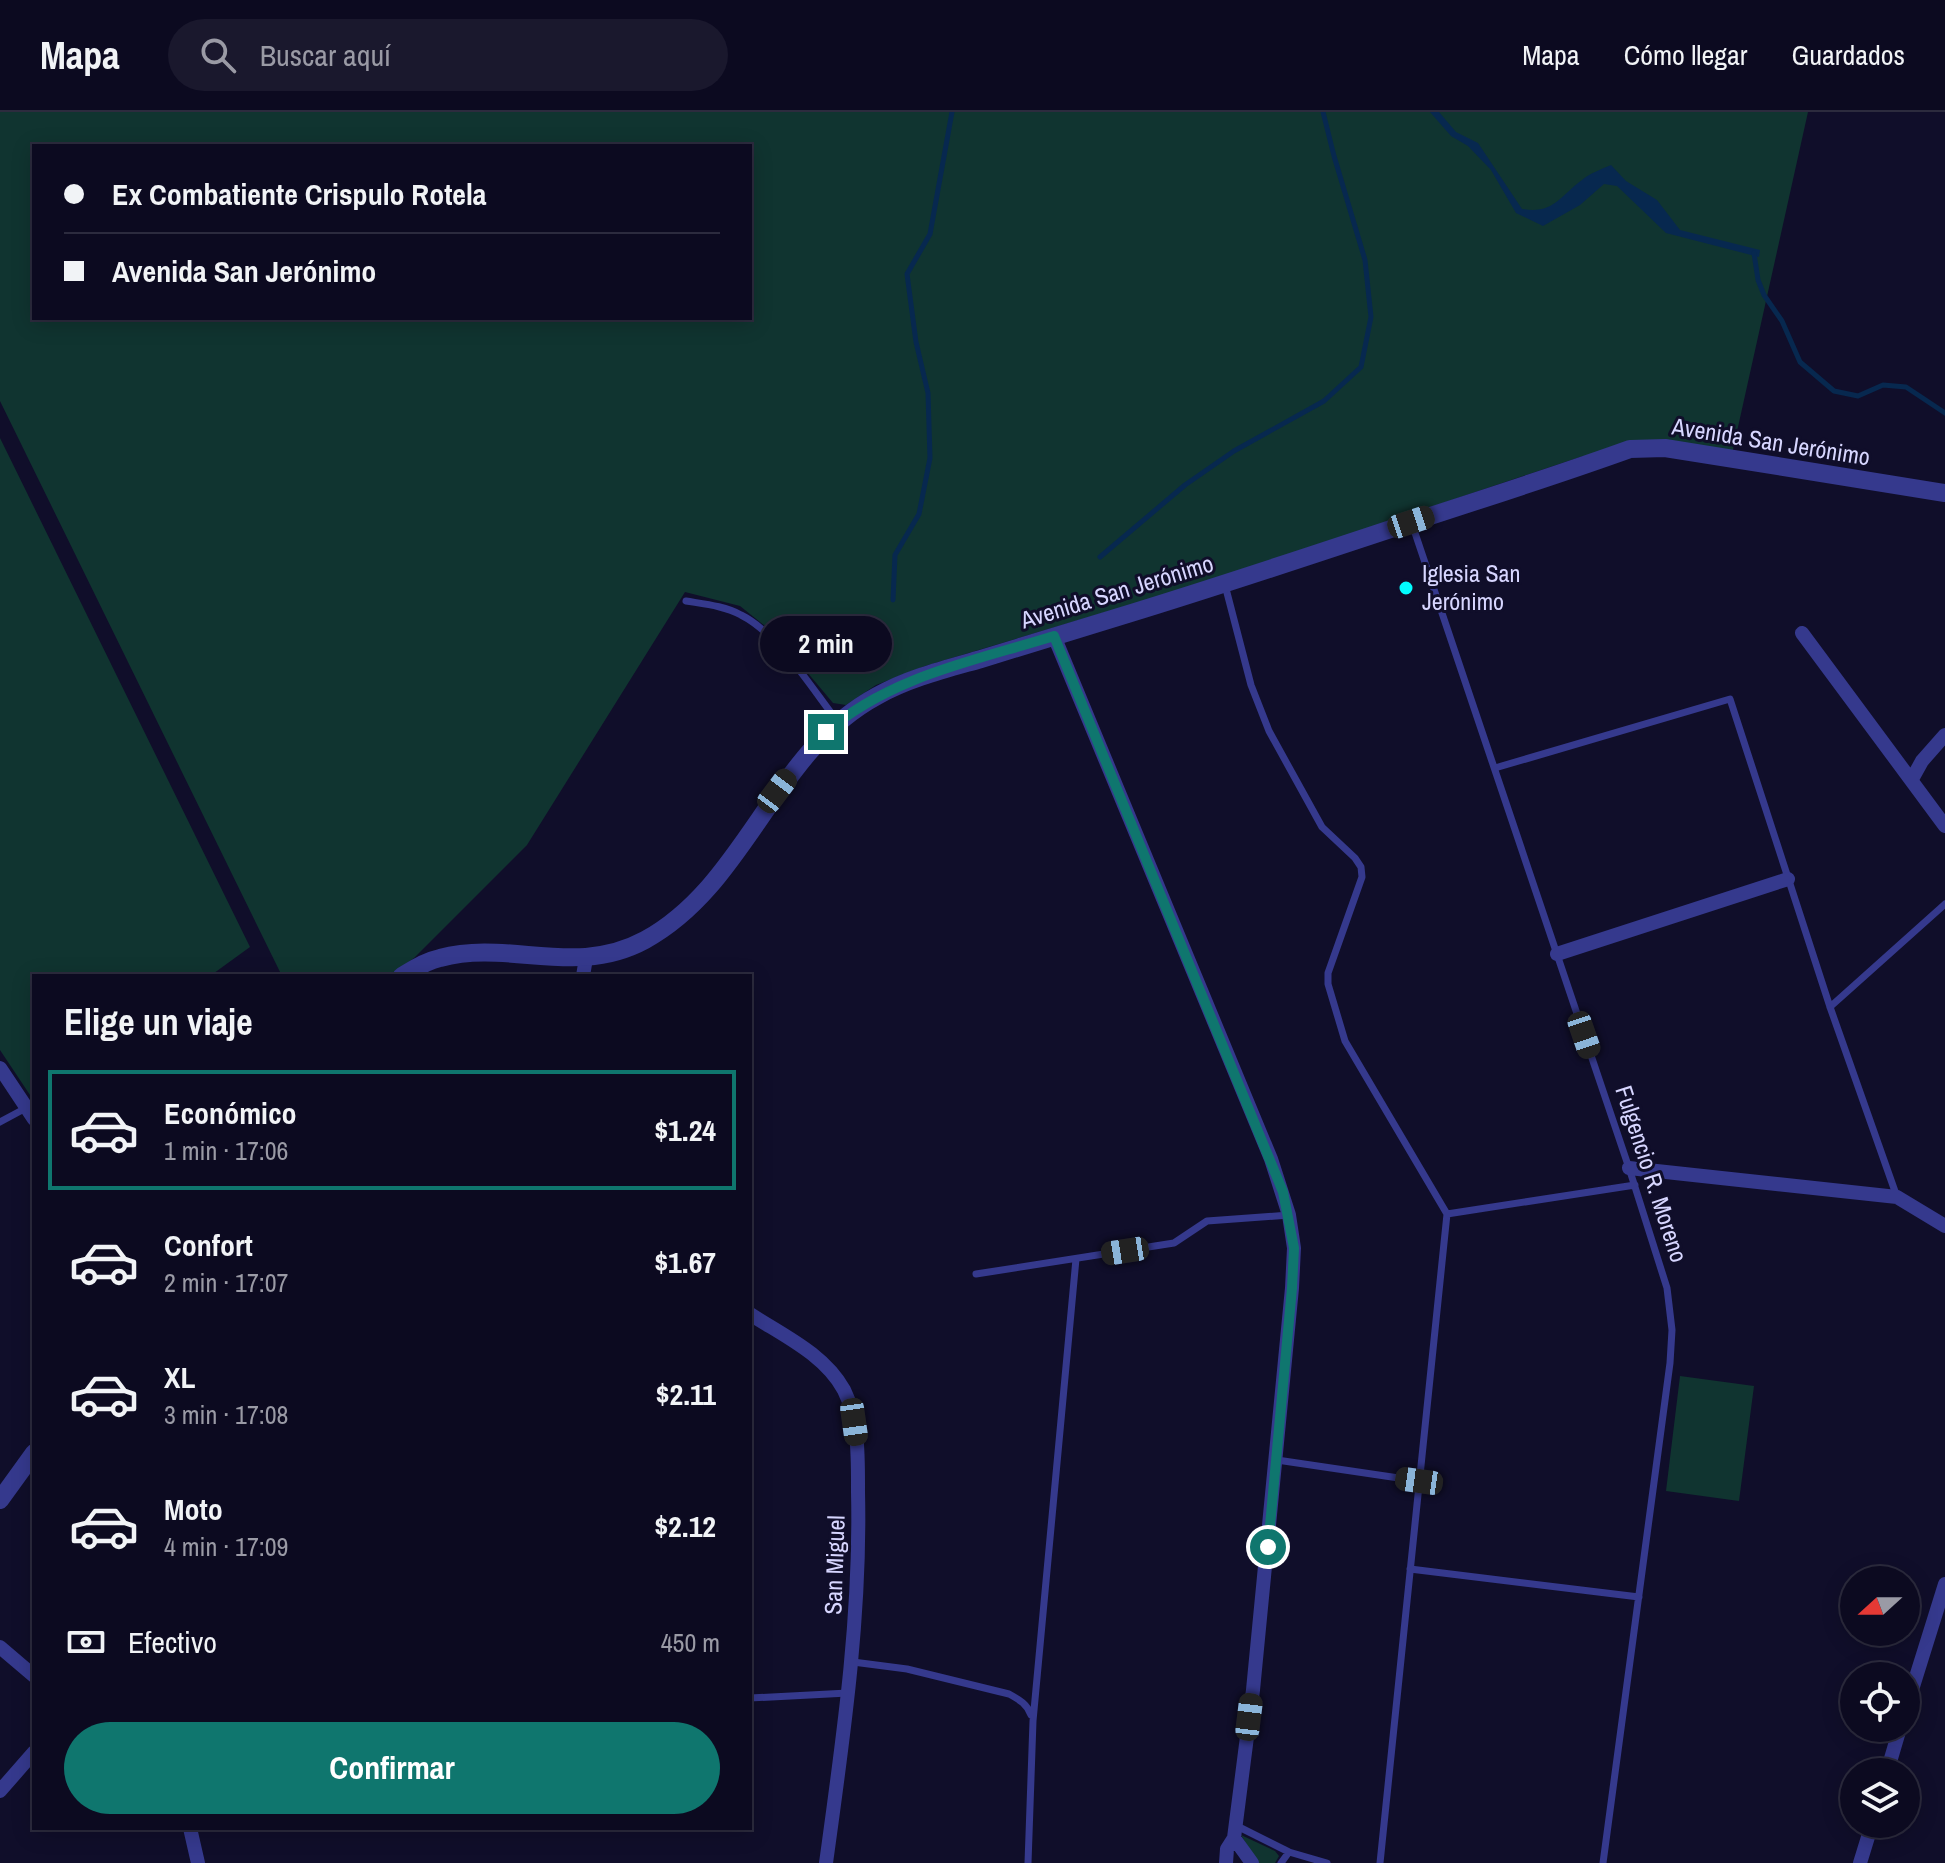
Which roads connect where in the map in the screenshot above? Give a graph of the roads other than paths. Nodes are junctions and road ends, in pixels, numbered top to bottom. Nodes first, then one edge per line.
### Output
1 (1945, 493) edge
2 (1411, 522) junction
3 (1225, 584) junction
4 (686, 601) dead end
5 (1802, 633) dead end
6 (1054, 636) junction
7 (838, 722) junction
8 (1945, 735) edge
9 (1495, 768) junction
10 (1912, 779) junction
11 (1945, 826) edge
12 (1788, 879) junction
13 (1945, 904) edge
14 (1557, 954) junction
15 (585, 967) edge
16 (405, 974) edge
17 (1830, 1007) junction
18 (0, 1068) edge
19 (30, 1114) edge
20 (0, 1122) edge
21 (1629, 1168) junction
22 (1635, 1185) junction
23 (1897, 1197) junction
24 (1447, 1214) junction
25 (1289, 1215) junction
26 (1945, 1226) edge
27 (1076, 1259) junction
28 (976, 1274) dead end
29 (752, 1315) edge
30 (32, 1456) edge
31 (1277, 1460) junction
32 (1419, 1481) junction
33 (0, 1500) edge
34 (1410, 1569) junction
35 (1945, 1584) edge
36 (1639, 1597) junction
37 (0, 1647) edge
38 (853, 1662) junction
39 (1920, 1664) edge
40 (32, 1674) edge
41 (850, 1693) junction
42 (752, 1698) edge
43 (1033, 1721) junction
44 (32, 1754) edge
45 (0, 1791) edge
46 (190, 1830) edge
47 (1235, 1832) junction
48 (1868, 1838) edge
49 (1289, 1852) junction
50 (198, 1863) edge
51 (826, 1863) edge
52 (1028, 1863) edge
53 (1226, 1863) edge
54 (1252, 1863) edge
55 (1281, 1863) edge
56 (1327, 1863) edge
57 (1380, 1863) edge
58 (1603, 1863) edge
59 (1860, 1863) edge

1 - 2 street, Avenida San Jerónimo
2 - 3 street, Avenida San Jerónimo
2 - 9 lane, Fulgencio R. Moreno
3 - 6 street, Avenida San Jerónimo
3 - 24 lane
4 - 7 lane
5 - 10 street
6 - 7 street, Avenida San Jerónimo
6 - 25 street
7 - 15 street, Avenida San Jerónimo
8 - 10 street
9 - 12 lane
9 - 14 lane, Fulgencio R. Moreno
10 - 11 street
12 - 14 street
12 - 17 lane
13 - 17 lane
14 - 21 lane, Fulgencio R. Moreno
15 - 16 street, Avenida San Jerónimo
17 - 23 lane
18 - 19 street
19 - 20 lane
21 - 22 lane, Fulgencio R. Moreno
21 - 23 street
22 - 24 lane
22 - 36 lane, Fulgencio R. Moreno
23 - 26 street
24 - 32 lane
25 - 27 lane
25 - 31 street
27 - 28 lane
27 - 43 lane
29 - 38 street, San Miguel
30 - 33 street
31 - 32 lane
31 - 47 street
32 - 34 lane
34 - 36 lane
34 - 57 lane
35 - 39 street
36 - 58 lane, Fulgencio R. Moreno
37 - 40 street
38 - 41 street, San Miguel
38 - 43 lane
41 - 42 lane
41 - 51 street, San Miguel
43 - 52 lane
44 - 45 street
46 - 50 street
47 - 49 lane
47 - 53 street
47 - 54 street
48 - 59 street
49 - 55 lane
49 - 56 lane

